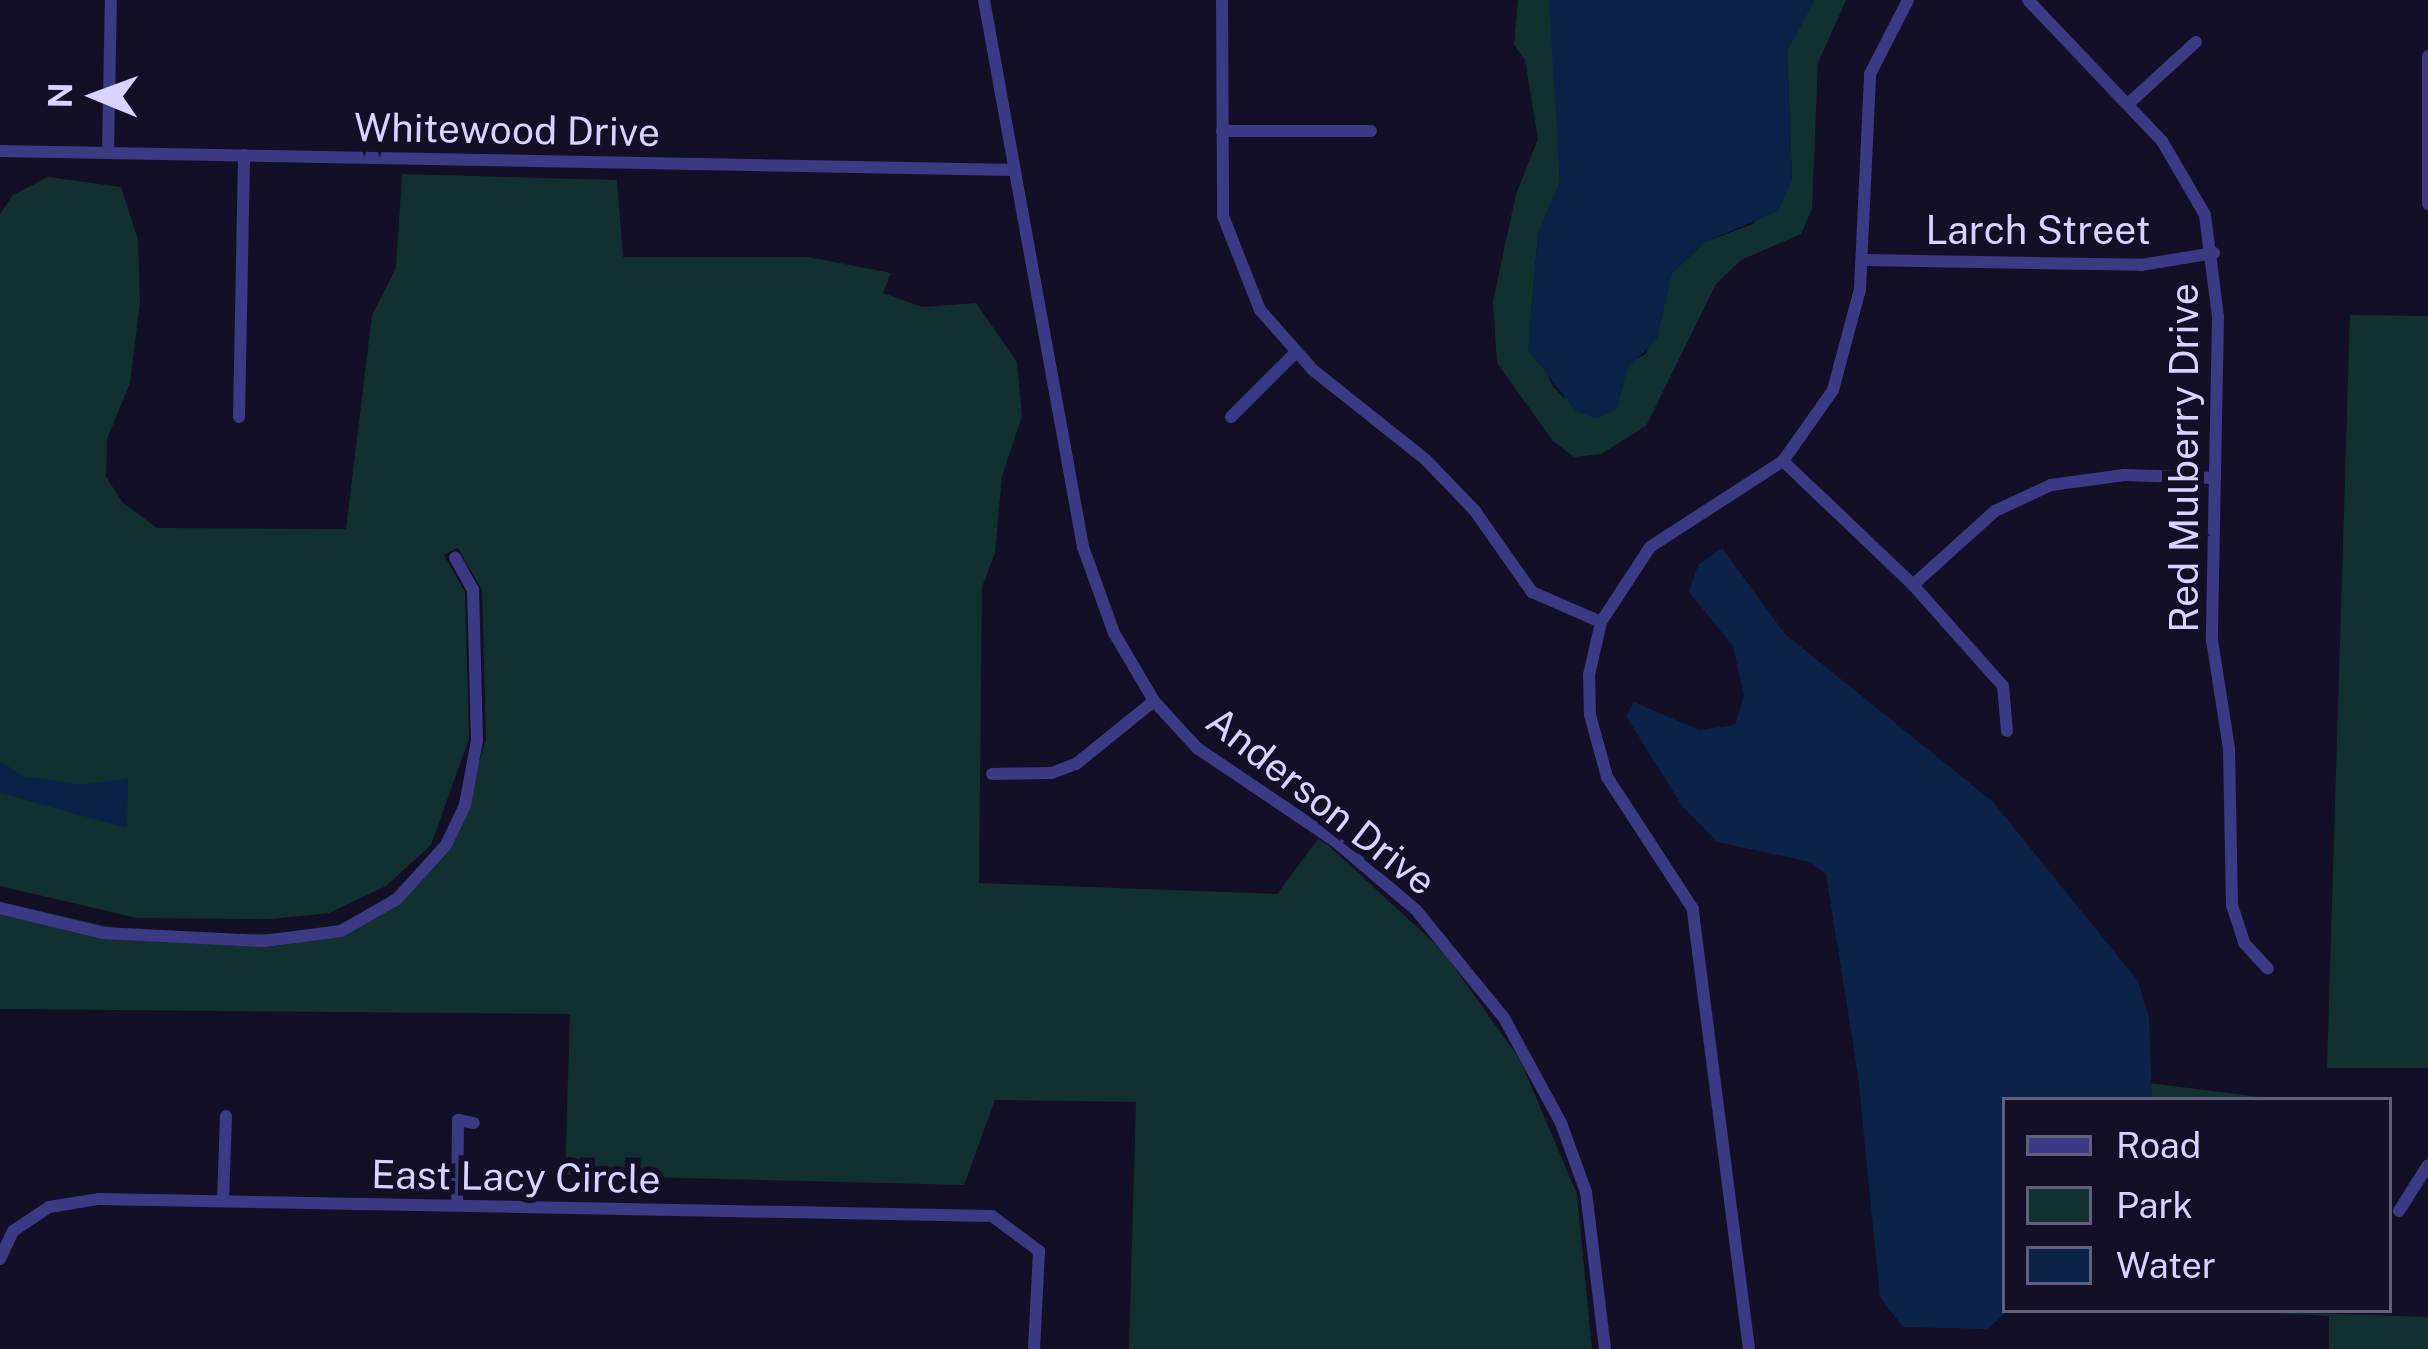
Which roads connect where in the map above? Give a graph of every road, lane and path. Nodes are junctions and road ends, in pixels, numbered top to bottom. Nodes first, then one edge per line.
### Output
1 (110, 0) edge
2 (984, 0) edge
3 (1222, 0) edge
4 (1908, 0) edge
5 (2028, 0) edge
6 (2196, 42) dead end
7 (2428, 56) edge
8 (2128, 104) junction
9 (1222, 131) junction
10 (1371, 131) dead end
11 (0, 151) edge
12 (108, 151) junction
13 (244, 155) junction
14 (1014, 170) junction
15 (2428, 204) edge
16 (2213, 253) junction
17 (1863, 260) junction
18 (1295, 353) junction
19 (239, 417) dead end
20 (1231, 417) dead end
21 (1783, 460) junction
22 (2215, 478) junction
23 (455, 558) dead end
24 (1913, 585) junction
25 (1601, 622) junction
26 (1154, 701) junction
27 (2007, 731) dead end
28 (992, 774) dead end
29 (0, 908) edge
30 (2268, 969) dead end
31 (226, 1116) dead end
32 (474, 1123) dead end
33 (2428, 1165) edge
34 (223, 1201) junction
35 (457, 1205) junction
36 (2398, 1211) dead end
37 (0, 1259) edge
38 (1034, 1349) edge
39 (1605, 1349) edge
40 (1749, 1349) edge

1 - 12 street
2 - 14 street, Anderson Drive
3 - 9 street
4 - 17 street
5 - 8 street, Red Mulberry Drive
6 - 8 street
7 - 15 street
8 - 16 street, Red Mulberry Drive
9 - 10 street
9 - 18 street
11 - 12 street, Whitewood Drive
12 - 13 street, Whitewood Drive
13 - 14 street, Whitewood Drive
13 - 19 street
14 - 26 street, Anderson Drive
16 - 17 street, Larch Street
16 - 22 street, Red Mulberry Drive
17 - 21 street
18 - 20 street
18 - 25 street
21 - 24 street
21 - 25 street
22 - 24 street
22 - 30 street, Red Mulberry Drive
23 - 29 street
24 - 27 street
25 - 40 street
26 - 28 street
26 - 39 street, Anderson Drive
31 - 34 street
32 - 35 street
33 - 36 street
34 - 35 street, East Lacy Circle
34 - 37 street, East Lacy Circle
35 - 38 street, East Lacy Circle

